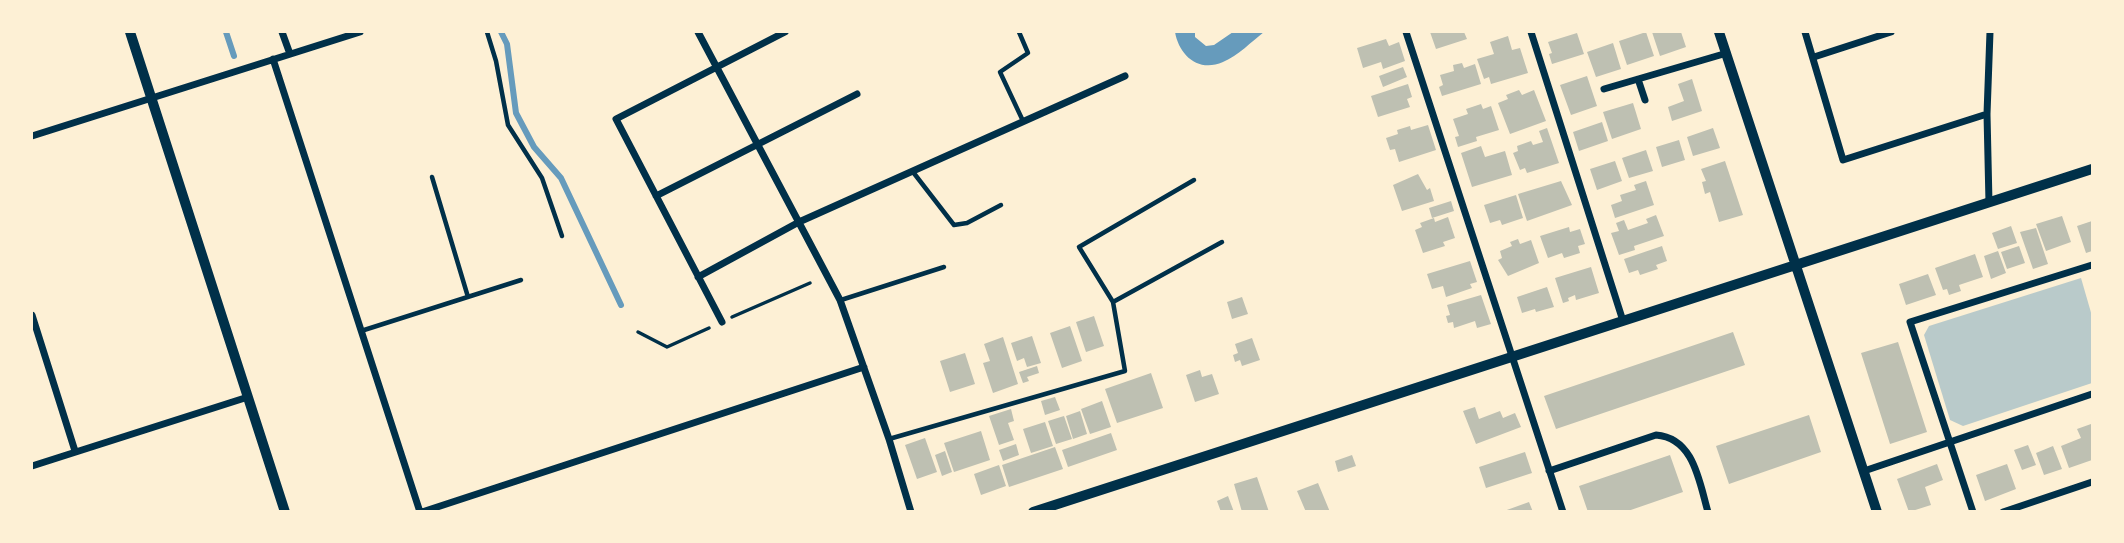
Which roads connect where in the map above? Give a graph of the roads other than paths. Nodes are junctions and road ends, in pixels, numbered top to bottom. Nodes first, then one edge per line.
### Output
1 (130, 32) edge
2 (282, 32) edge
3 (360, 32) edge
4 (487, 32) edge
5 (698, 32) edge
6 (785, 32) edge
7 (1019, 32) edge
8 (1406, 32) edge
9 (1531, 32) edge
10 (1719, 32) edge
11 (1805, 32) edge
12 (1891, 32) edge
13 (1990, 32) edge
14 (1727, 53) junction
15 (290, 54) junction
16 (1814, 57) junction
17 (273, 59) junction
18 (717, 66) junction
19 (1125, 76) dead end
20 (1638, 79) junction
21 (1604, 89) dead end
22 (857, 94) dead end
23 (151, 97) junction
24 (1645, 100) dead end
25 (1987, 114) junction
26 (1023, 121) junction
27 (32, 136) edge
28 (758, 144) junction
29 (2092, 169) edge
30 (913, 171) junction
31 (432, 177) dead end
32 (1194, 180) dead end
33 (656, 196) junction
34 (1989, 203) junction
35 (1001, 205) dead end
36 (799, 222) junction
37 (562, 236) dead end
38 (1222, 242) dead end
39 (1797, 265) junction
40 (2092, 265) edge
41 (944, 267) dead end
42 (698, 277) junction
43 (521, 280) dead end
44 (468, 297) junction
45 (840, 300) junction
46 (1113, 302) junction
47 (32, 315) edge
48 (1623, 321) junction
49 (722, 322) dead end
50 (362, 331) junction
51 (1512, 357) junction
52 (864, 367) junction
53 (2092, 394) edge
54 (248, 397) junction
55 (889, 439) junction
56 (1949, 441) junction
57 (75, 451) junction
58 (32, 466) edge
59 (1549, 471) junction
60 (1864, 471) junction
61 (2092, 482) edge
62 (285, 512) edge
63 (421, 512) edge
64 (911, 512) edge
65 (1033, 512) edge
66 (1563, 512) edge
67 (1708, 512) edge
68 (1877, 512) edge
69 (1973, 512) edge
70 (2003, 512) edge

1 - 23 street
2 - 15 street
3 - 15 street
4 - 37 lane
5 - 18 street
6 - 18 street
7 - 26 lane
8 - 51 street
9 - 48 street
10 - 14 street
11 - 16 street
12 - 16 street
13 - 25 street
14 - 20 street
14 - 39 street
15 - 17 street
16 - 25 street
17 - 23 street
17 - 50 street
18 - 28 street
18 - 33 street
19 - 26 street
20 - 21 street
20 - 24 street
22 - 28 street
23 - 27 street
23 - 54 street
25 - 34 street
26 - 30 street
28 - 33 street
28 - 36 street
29 - 34 street
30 - 35 lane
30 - 36 street
31 - 44 lane
32 - 46 lane
33 - 42 street
34 - 39 street
36 - 42 street
36 - 45 street
38 - 46 lane
39 - 48 street
39 - 60 street
40 - 56 street
41 - 45 lane
42 - 49 street
43 - 44 lane
44 - 50 lane
45 - 52 street
46 - 55 lane
47 - 57 street
48 - 51 street
50 - 63 street
51 - 59 street
51 - 65 street
52 - 55 street
52 - 63 street
53 - 56 street
54 - 57 street
54 - 62 street
55 - 64 street
56 - 60 street
56 - 69 street
57 - 58 street
59 - 66 street
59 - 67 street
60 - 68 street
61 - 70 street

